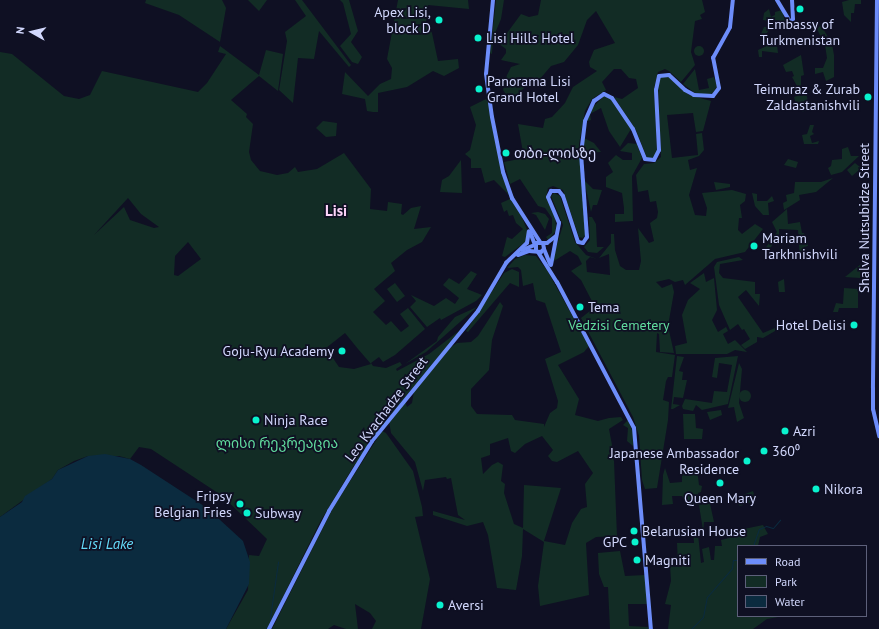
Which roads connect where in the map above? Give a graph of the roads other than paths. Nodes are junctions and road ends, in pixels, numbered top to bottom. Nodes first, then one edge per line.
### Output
1 (493, 0) edge
2 (733, 0) edge
3 (778, 0) edge
4 (792, 0) edge
5 (876, 0) edge
6 (877, 193) edge
7 (531, 231) junction
8 (557, 234) junction
9 (552, 241) junction
10 (541, 243) junction
11 (535, 245) junction
12 (544, 249) junction
13 (522, 251) junction
14 (537, 251) junction
15 (551, 268) junction
16 (879, 436) edge
17 (269, 629) edge
18 (651, 629) edge

1 - 7 main road
2 - 8 main road
3 - 4 main road
5 - 6 main road, Shalva Nutsubidze Street
6 - 16 main road, Shalva Nutsubidze Street
7 - 9 main road
7 - 10 main road
7 - 11 main road
7 - 13 main road
8 - 9 main road
8 - 12 main road
8 - 15 main road
9 - 10 main road, Leo Kvachadze Street
10 - 11 main road, Leo Kvachadze Street
10 - 12 main road
11 - 13 main road, Leo Kvachadze Street
11 - 14 main road
12 - 14 main road
12 - 15 main road
13 - 14 main road
13 - 15 main road
13 - 17 main road, Leo Kvachadze Street
14 - 15 main road
15 - 18 main road

